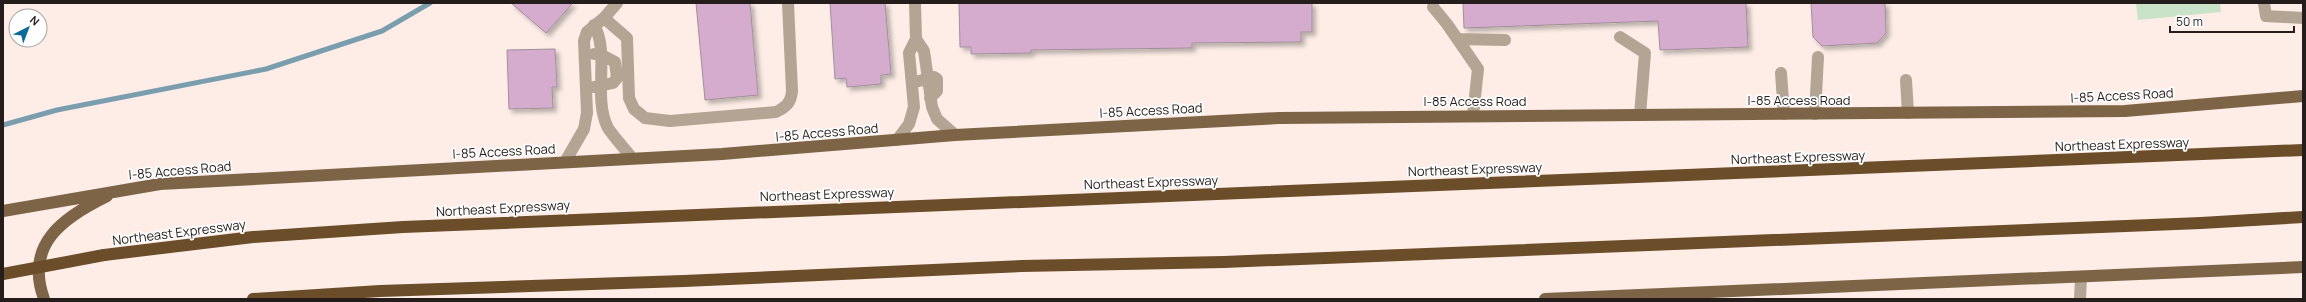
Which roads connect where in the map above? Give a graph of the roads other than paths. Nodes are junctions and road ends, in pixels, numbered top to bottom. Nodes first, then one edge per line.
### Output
1 (617, 3) edge
2 (788, 3) edge
3 (914, 3) edge
4 (2264, 3) edge
5 (1433, 7) dead end
6 (2303, 18) edge
7 (599, 21) junction
8 (1620, 37) dead end
9 (916, 39) junction
10 (1458, 39) junction
11 (1505, 40) dead end
12 (600, 54) junction
13 (584, 55) junction
14 (1818, 57) dead end
15 (1782, 73) dead end
16 (926, 79) junction
17 (1906, 80) dead end
18 (912, 82) junction
19 (600, 87) junction
20 (586, 88) junction
21 (2303, 96) edge
22 (1908, 113) junction
23 (1784, 114) junction
24 (1815, 114) junction
25 (1474, 115) junction
26 (1640, 115) junction
27 (954, 134) junction
28 (897, 140) junction
29 (2303, 150) edge
30 (632, 158) junction
31 (565, 162) junction
32 (121, 189) junction
33 (3, 211) edge
34 (2303, 217) edge
35 (2303, 267) edge
36 (3, 274) edge
37 (2081, 277) junction
38 (1645, 297) edge
39 (44, 299) edge
40 (254, 299) edge
41 (1545, 299) edge
42 (2080, 299) edge

1 - 7 street
2 - 7 street
3 - 9 street
4 - 6 street
5 - 10 street
7 - 12 street
7 - 13 street
8 - 26 street
9 - 16 street
9 - 18 street
10 - 11 street
10 - 25 street
12 - 13 street
12 - 19 street
13 - 20 street
14 - 24 street
15 - 23 street
16 - 18 street
16 - 27 street
17 - 22 street
18 - 28 street
19 - 20 street
19 - 30 street
20 - 31 street
21 - 22 main road, I-85 Access Road
22 - 24 main road, I-85 Access Road
23 - 24 main road, I-85 Access Road
23 - 26 main road, I-85 Access Road
25 - 26 main road, I-85 Access Road
25 - 27 main road, I-85 Access Road
27 - 28 main road, I-85 Access Road
28 - 30 main road, I-85 Access Road
29 - 36 highway, Northeast Expressway, bridge
30 - 31 main road, I-85 Access Road
31 - 32 main road, I-85 Access Road
32 - 33 main road, I-85 Access Road
32 - 39 main road
34 - 40 highway
35 - 37 main road
37 - 38 main road
37 - 42 street
38 - 41 main road

